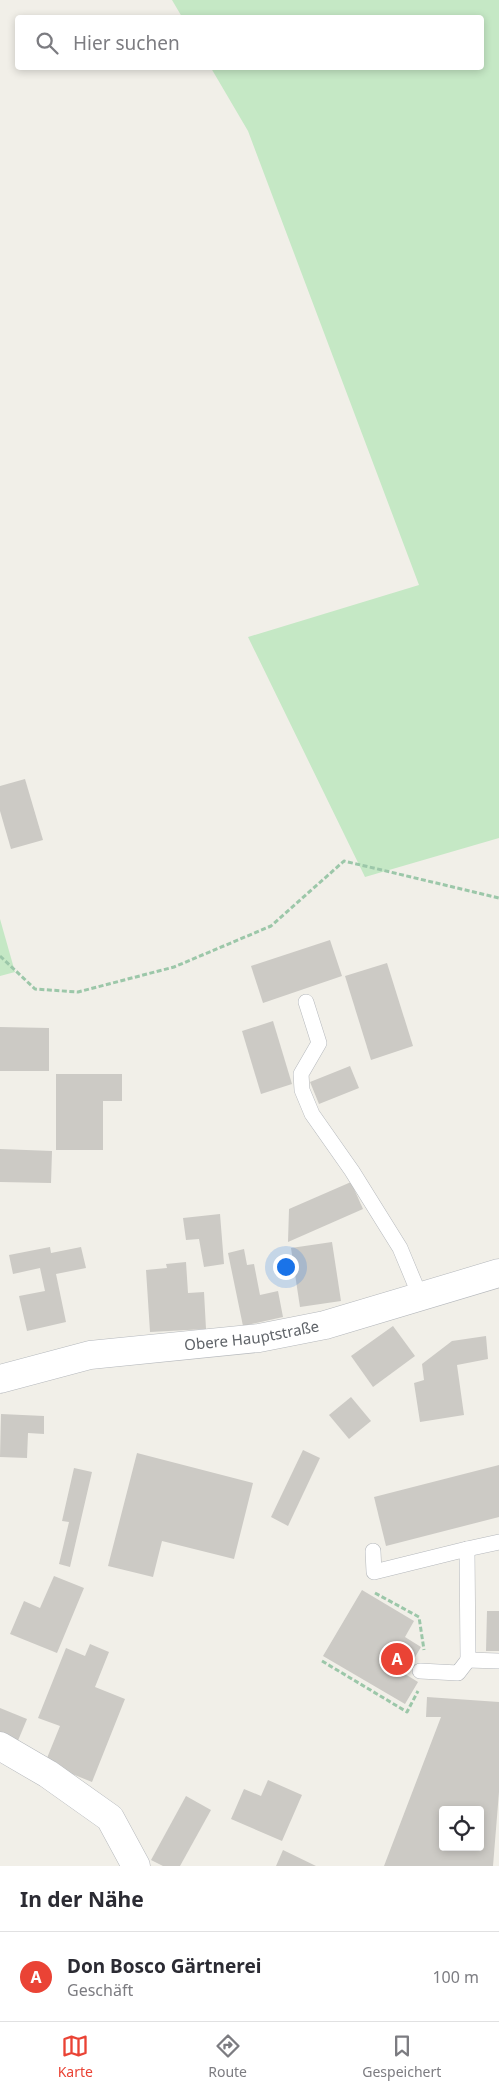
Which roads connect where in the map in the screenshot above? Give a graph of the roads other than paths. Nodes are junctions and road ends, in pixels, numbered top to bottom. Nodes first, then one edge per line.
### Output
1 (306, 1002) dead end
2 (499, 1272) edge
3 (420, 1296) junction
4 (0, 1379) edge
5 (499, 1542) edge
6 (467, 1549) junction
7 (373, 1551) dead end
8 (468, 1660) junction
9 (499, 1661) edge
10 (420, 1671) road end
11 (0, 1746) edge
12 (136, 1866) edge

1 - 3 lane
2 - 3 street, Obere Hauptstraße
3 - 4 street, Obere Hauptstraße
5 - 6 lane
6 - 7 lane
6 - 8 lane
8 - 9 lane
8 - 10 lane
11 - 12 street

